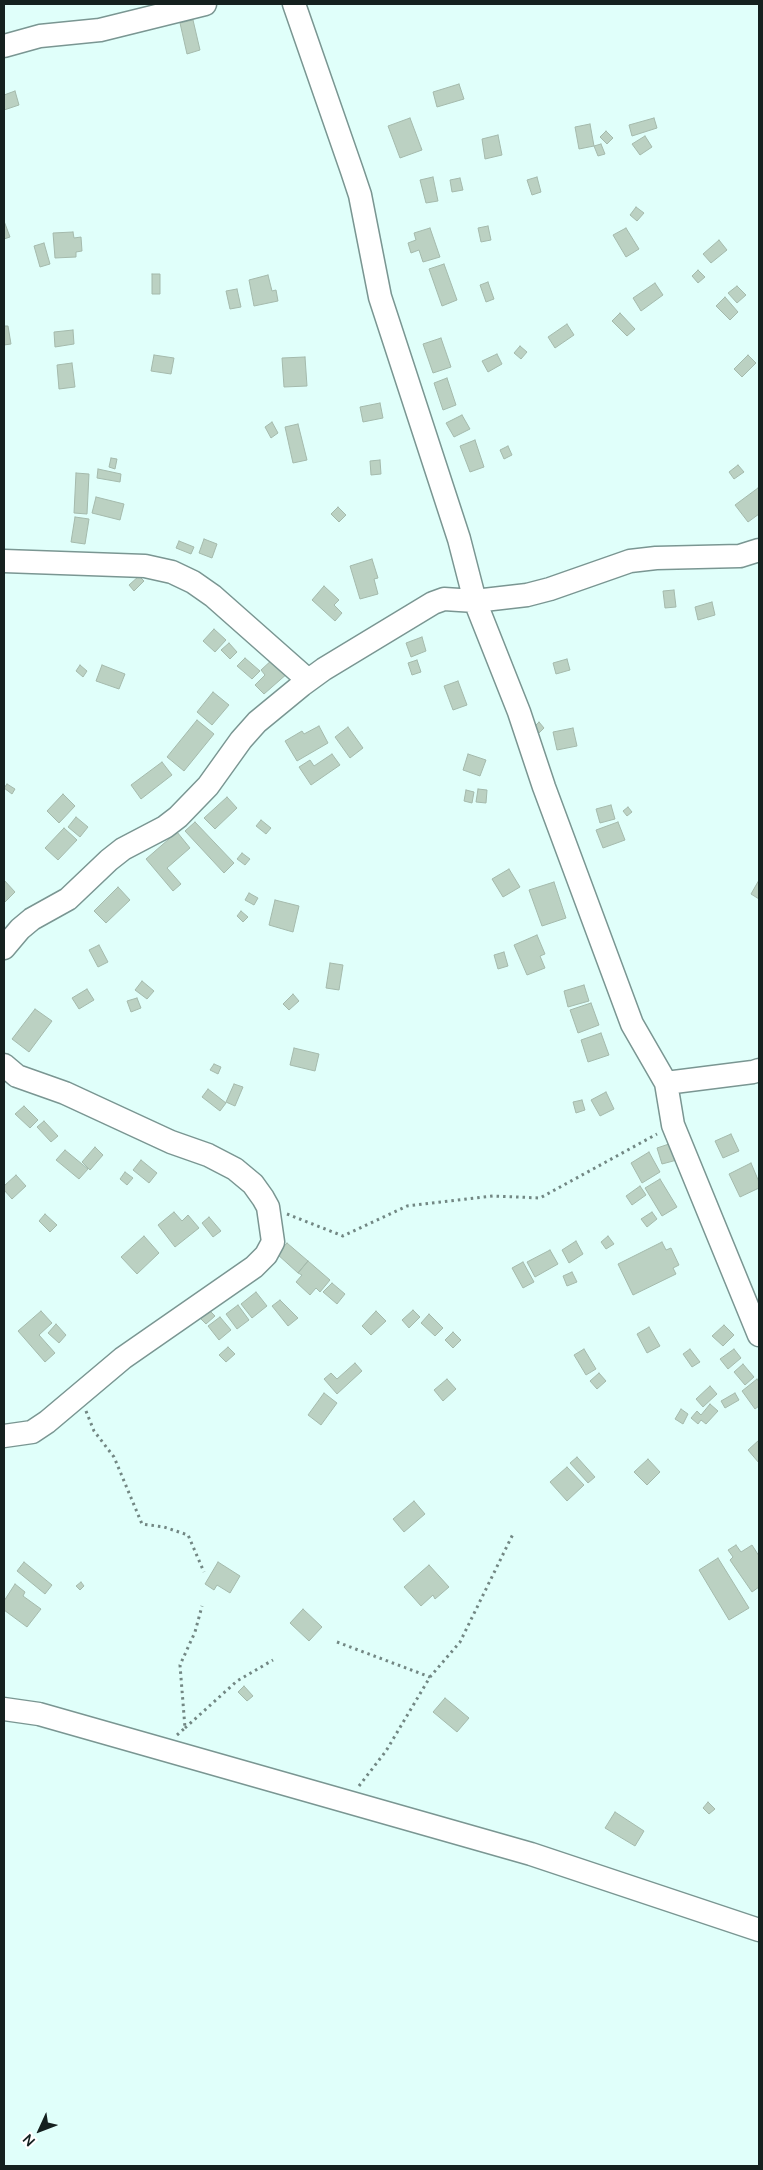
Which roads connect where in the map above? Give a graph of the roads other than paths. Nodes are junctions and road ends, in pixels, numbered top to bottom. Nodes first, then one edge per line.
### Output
1 (205, 4) edge
2 (294, 4) edge
3 (4, 46) edge
4 (759, 550) edge
5 (4, 561) edge
6 (475, 600) junction
7 (308, 680) junction
8 (4, 948) edge
9 (4, 1065) edge
10 (759, 1070) edge
11 (666, 1083) junction
12 (759, 1335) edge
13 (4, 1436) edge
14 (4, 1709) edge
15 (759, 1930) edge

1 - 3 street
2 - 6 street
4 - 6 street
5 - 7 street
6 - 7 street
6 - 11 street
7 - 8 street
9 - 13 street
10 - 11 street
11 - 12 street
14 - 15 street

